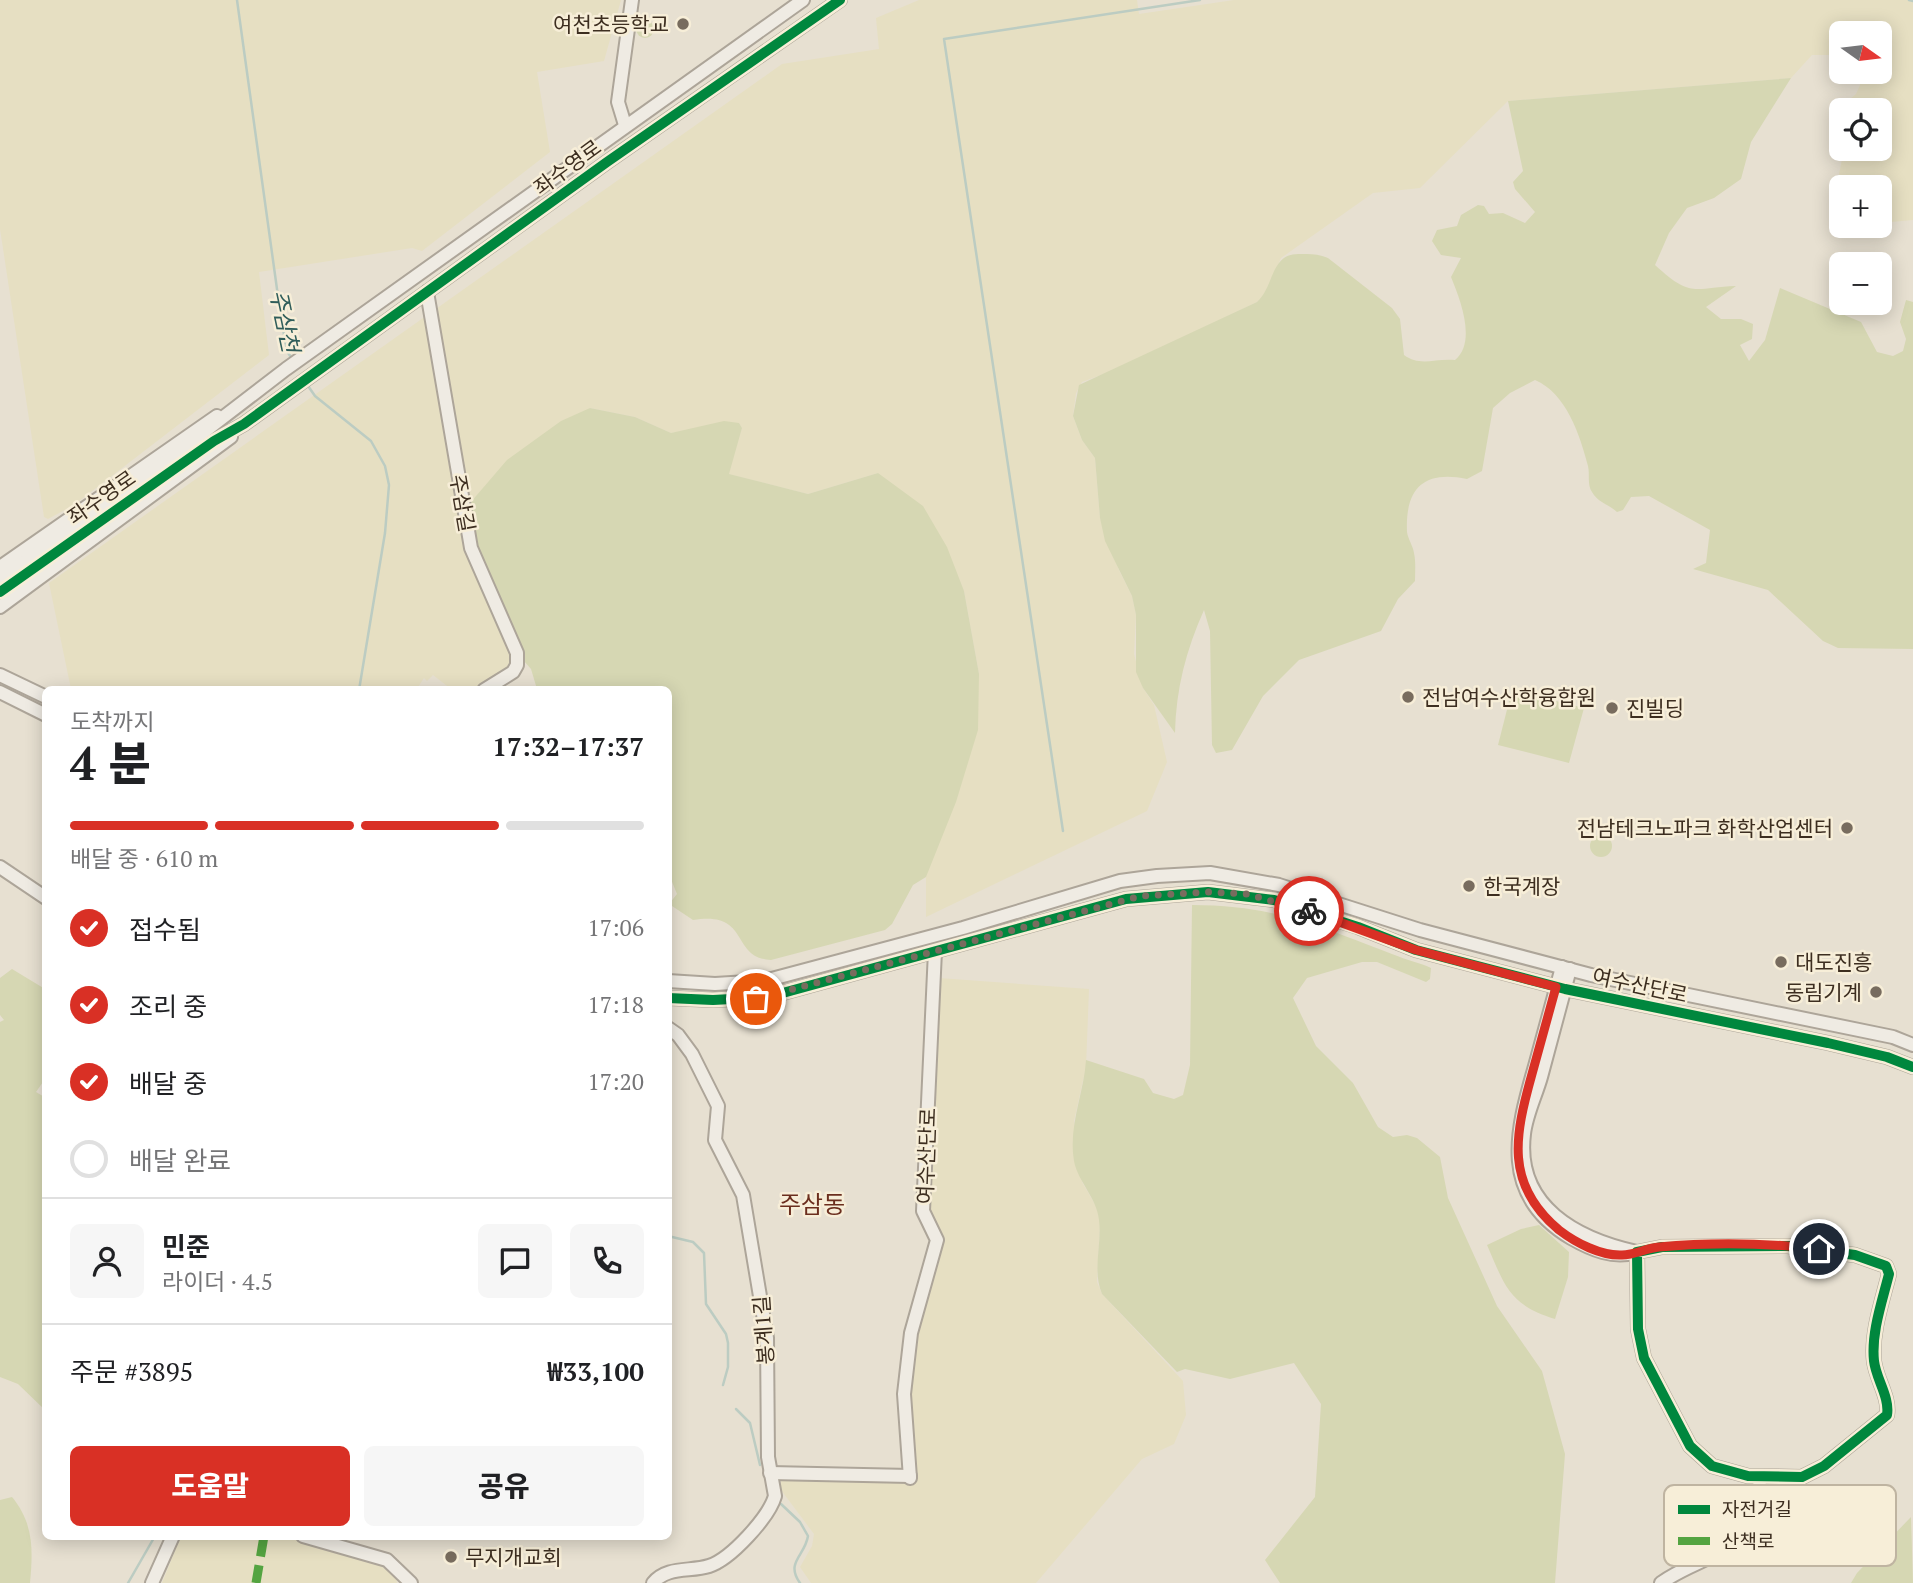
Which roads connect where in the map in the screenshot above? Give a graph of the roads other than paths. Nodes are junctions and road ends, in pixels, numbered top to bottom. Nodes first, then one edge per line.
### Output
1 (632, 0) edge
2 (803, 0) edge
3 (840, 0) edge
4 (625, 125) junction
5 (427, 292) junction
6 (233, 408) junction
7 (0, 567) edge
8 (0, 579) edge
9 (1, 602) edge
10 (0, 674) edge
11 (490, 686) edge
12 (0, 692) edge
13 (42, 694) edge
14 (42, 713) edge
15 (0, 867) edge
16 (42, 895) edge
17 (935, 951) junction
18 (1566, 968) junction
19 (672, 981) edge
20 (1561, 988) junction
21 (672, 998) edge
22 (672, 1030) edge
23 (1913, 1045) edge
24 (1913, 1067) edge
25 (1637, 1252) junction
26 (770, 1473) junction
27 (1758, 1477) junction
28 (1761, 1485) edge
29 (171, 1540) edge
30 (317, 1540) edge
31 (353, 1540) edge
32 (352, 1550) junction
33 (1692, 1566) edge
34 (152, 1583) edge
35 (411, 1583) edge
36 (653, 1583) edge
37 (1661, 1583) edge

1 - 4 street
2 - 4 street, 좌수영로
3 - 5 street, 좌수영로
4 - 6 street, 좌수영로
5 - 9 street, 좌수영로
5 - 11 street, 주삼길
6 - 7 street, 좌수영로
6 - 8 street, 좌수영로
10 - 13 street
12 - 14 street
15 - 16 street
17 - 20 street, 여수산단로
17 - 21 street, 여수산단로
17 - 26 street, 여수산단로
18 - 19 street, 여수산단로
18 - 20 street
18 - 23 street, 여수산단로
20 - 24 street, 여수산단로
20 - 25 street
22 - 26 street, 봉계1길
25 - 27 street
25 - 27 street
26 - 36 street, 봉계1길
27 - 28 street
29 - 34 street
30 - 32 street
31 - 32 street
32 - 35 street
33 - 37 street

